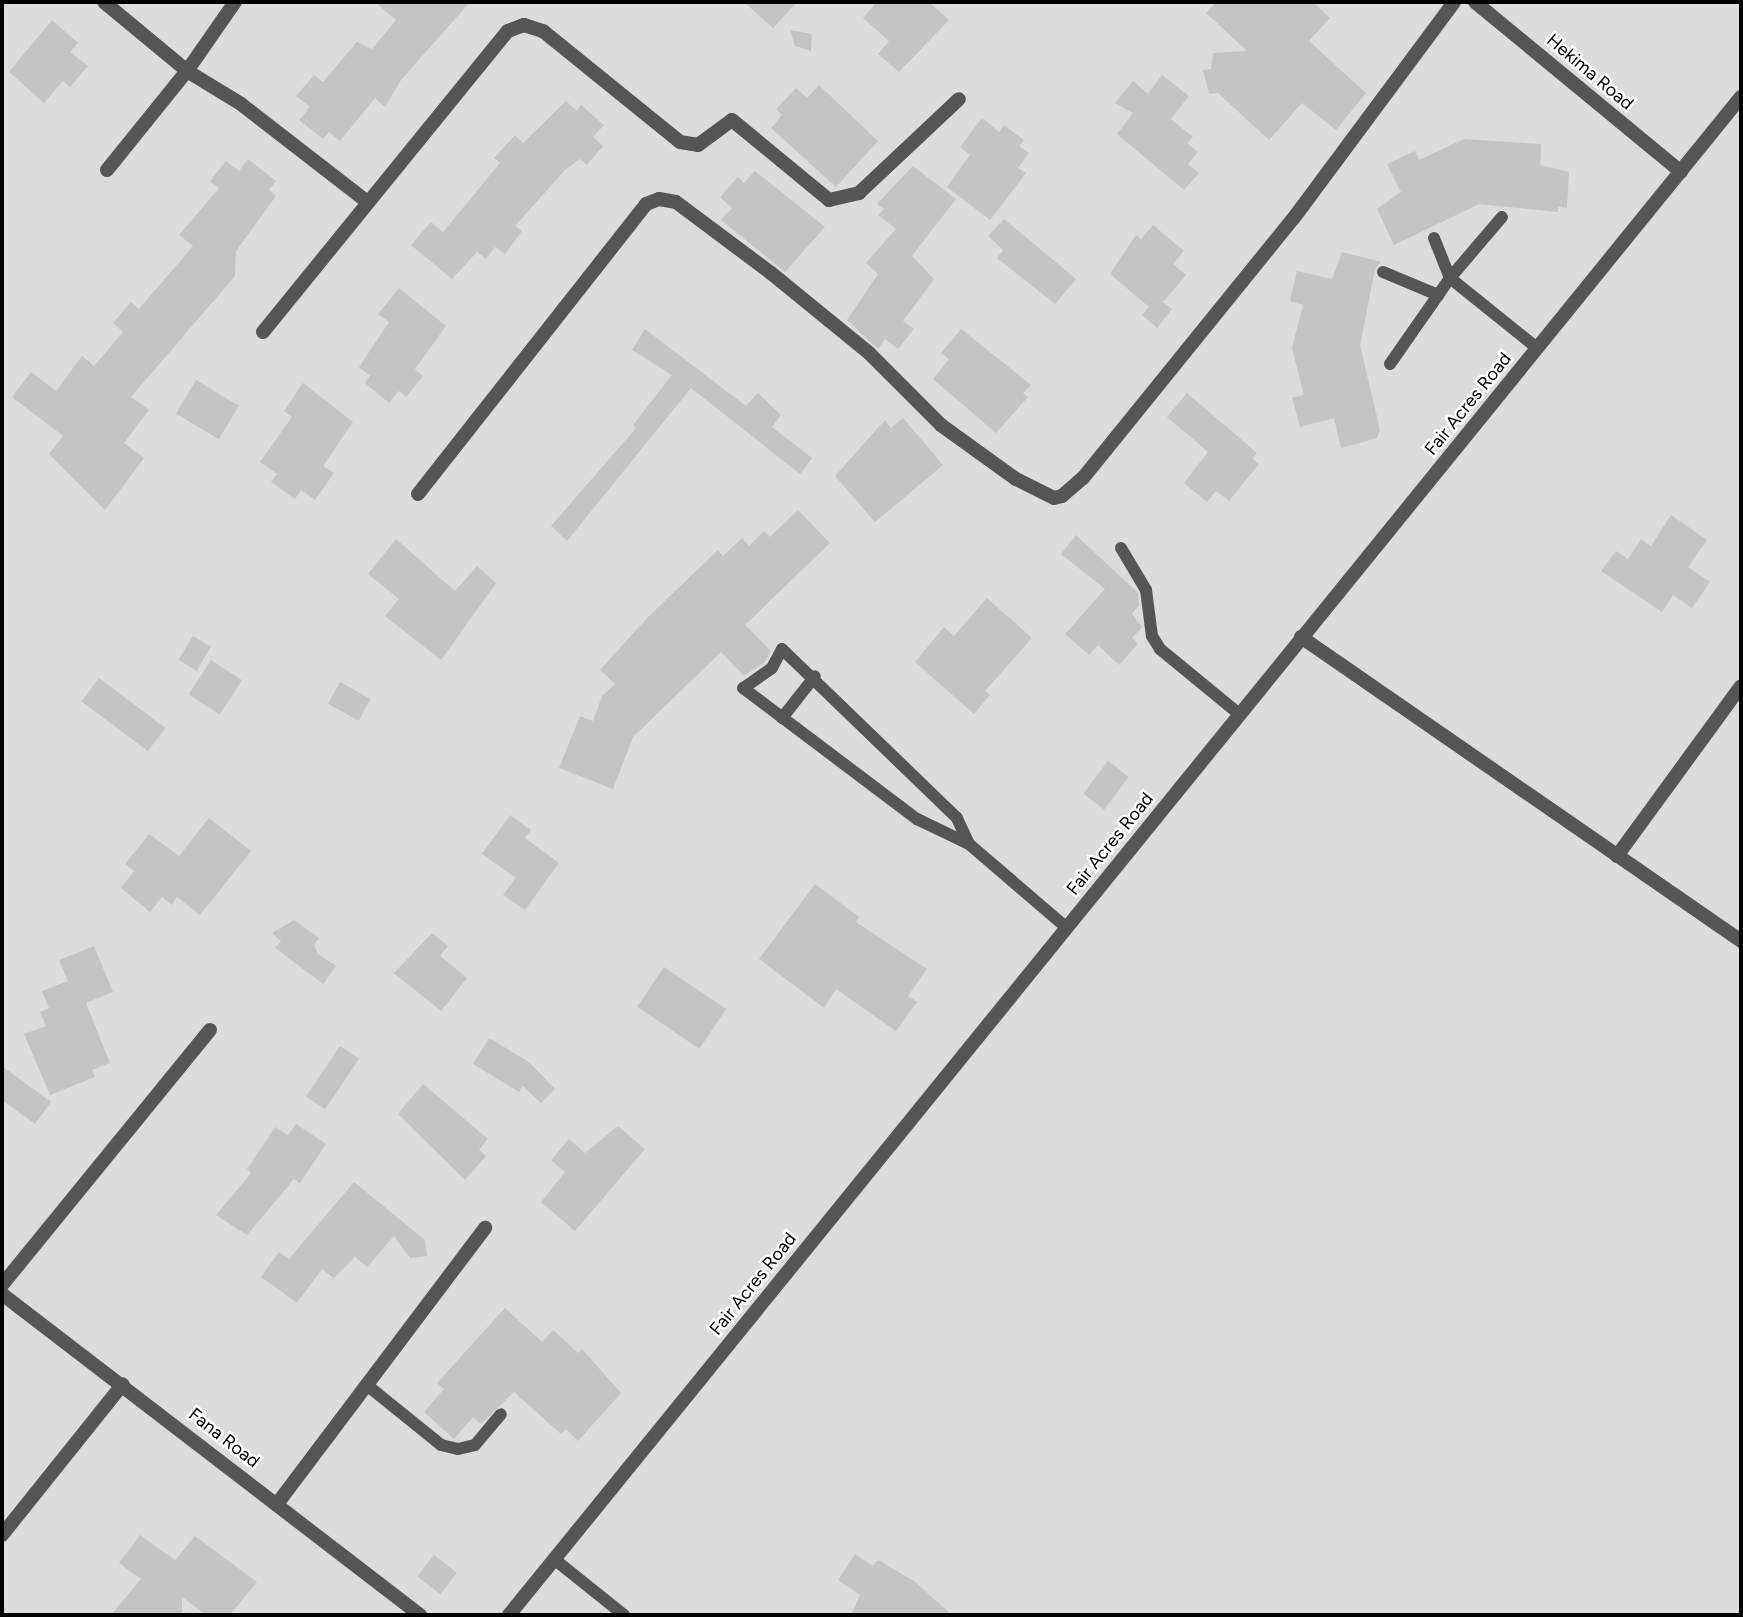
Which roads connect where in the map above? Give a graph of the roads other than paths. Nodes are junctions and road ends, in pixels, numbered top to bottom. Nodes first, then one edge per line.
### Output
1 (104, 2) edge
2 (235, 2) edge
3 (1454, 2) edge
4 (1475, 2) edge
5 (187, 71) junction
6 (1741, 97) edge
7 (959, 99) dead end
8 (107, 170) dead end
9 (1681, 172) junction
10 (366, 201) junction
11 (1502, 217) dead end
12 (1434, 238) dead end
13 (1383, 272) dead end
14 (1450, 278) junction
15 (1438, 295) junction
16 (263, 332) dead end
17 (1537, 348) junction
18 (1390, 364) dead end
19 (418, 494) dead end
20 (1121, 548) dead end
21 (1301, 637) junction
22 (815, 676) junction
23 (1741, 686) edge
24 (1239, 714) junction
25 (782, 718) junction
26 (969, 844) junction
27 (1617, 856) junction
28 (1067, 928) junction
29 (1741, 941) edge
30 (210, 1030) dead end
31 (485, 1228) dead end
32 (2, 1285) edge
33 (2, 1294) edge
34 (123, 1384) junction
35 (368, 1386) junction
36 (501, 1414) dead end
37 (277, 1504) junction
38 (2, 1535) edge
39 (554, 1559) junction
40 (420, 1615) edge
41 (509, 1615) edge
42 (624, 1615) edge

1 - 5 street
2 - 5 street
3 - 19 street
4 - 9 street, Hekima Road
5 - 8 street
5 - 10 street
6 - 9 street, Fair Acres Road
7 - 10 street
9 - 17 street, Fair Acres Road
10 - 16 street
11 - 14 lane
12 - 14 lane
13 - 15 lane
14 - 15 lane
14 - 17 lane
15 - 18 lane
17 - 21 street, Fair Acres Road
20 - 24 lane
21 - 24 street, Fair Acres Road
21 - 27 street
22 - 25 lane
22 - 25 lane
22 - 26 lane
23 - 27 street
24 - 28 street, Fair Acres Road
25 - 26 lane
26 - 28 lane
27 - 29 street
28 - 39 street, Fair Acres Road
30 - 32 street
31 - 35 street
33 - 34 street, Fana Road
34 - 37 street, Fana Road
34 - 38 street
35 - 36 lane
35 - 37 street
37 - 40 street, Fana Road
39 - 41 street, Fair Acres Road
39 - 42 lane

